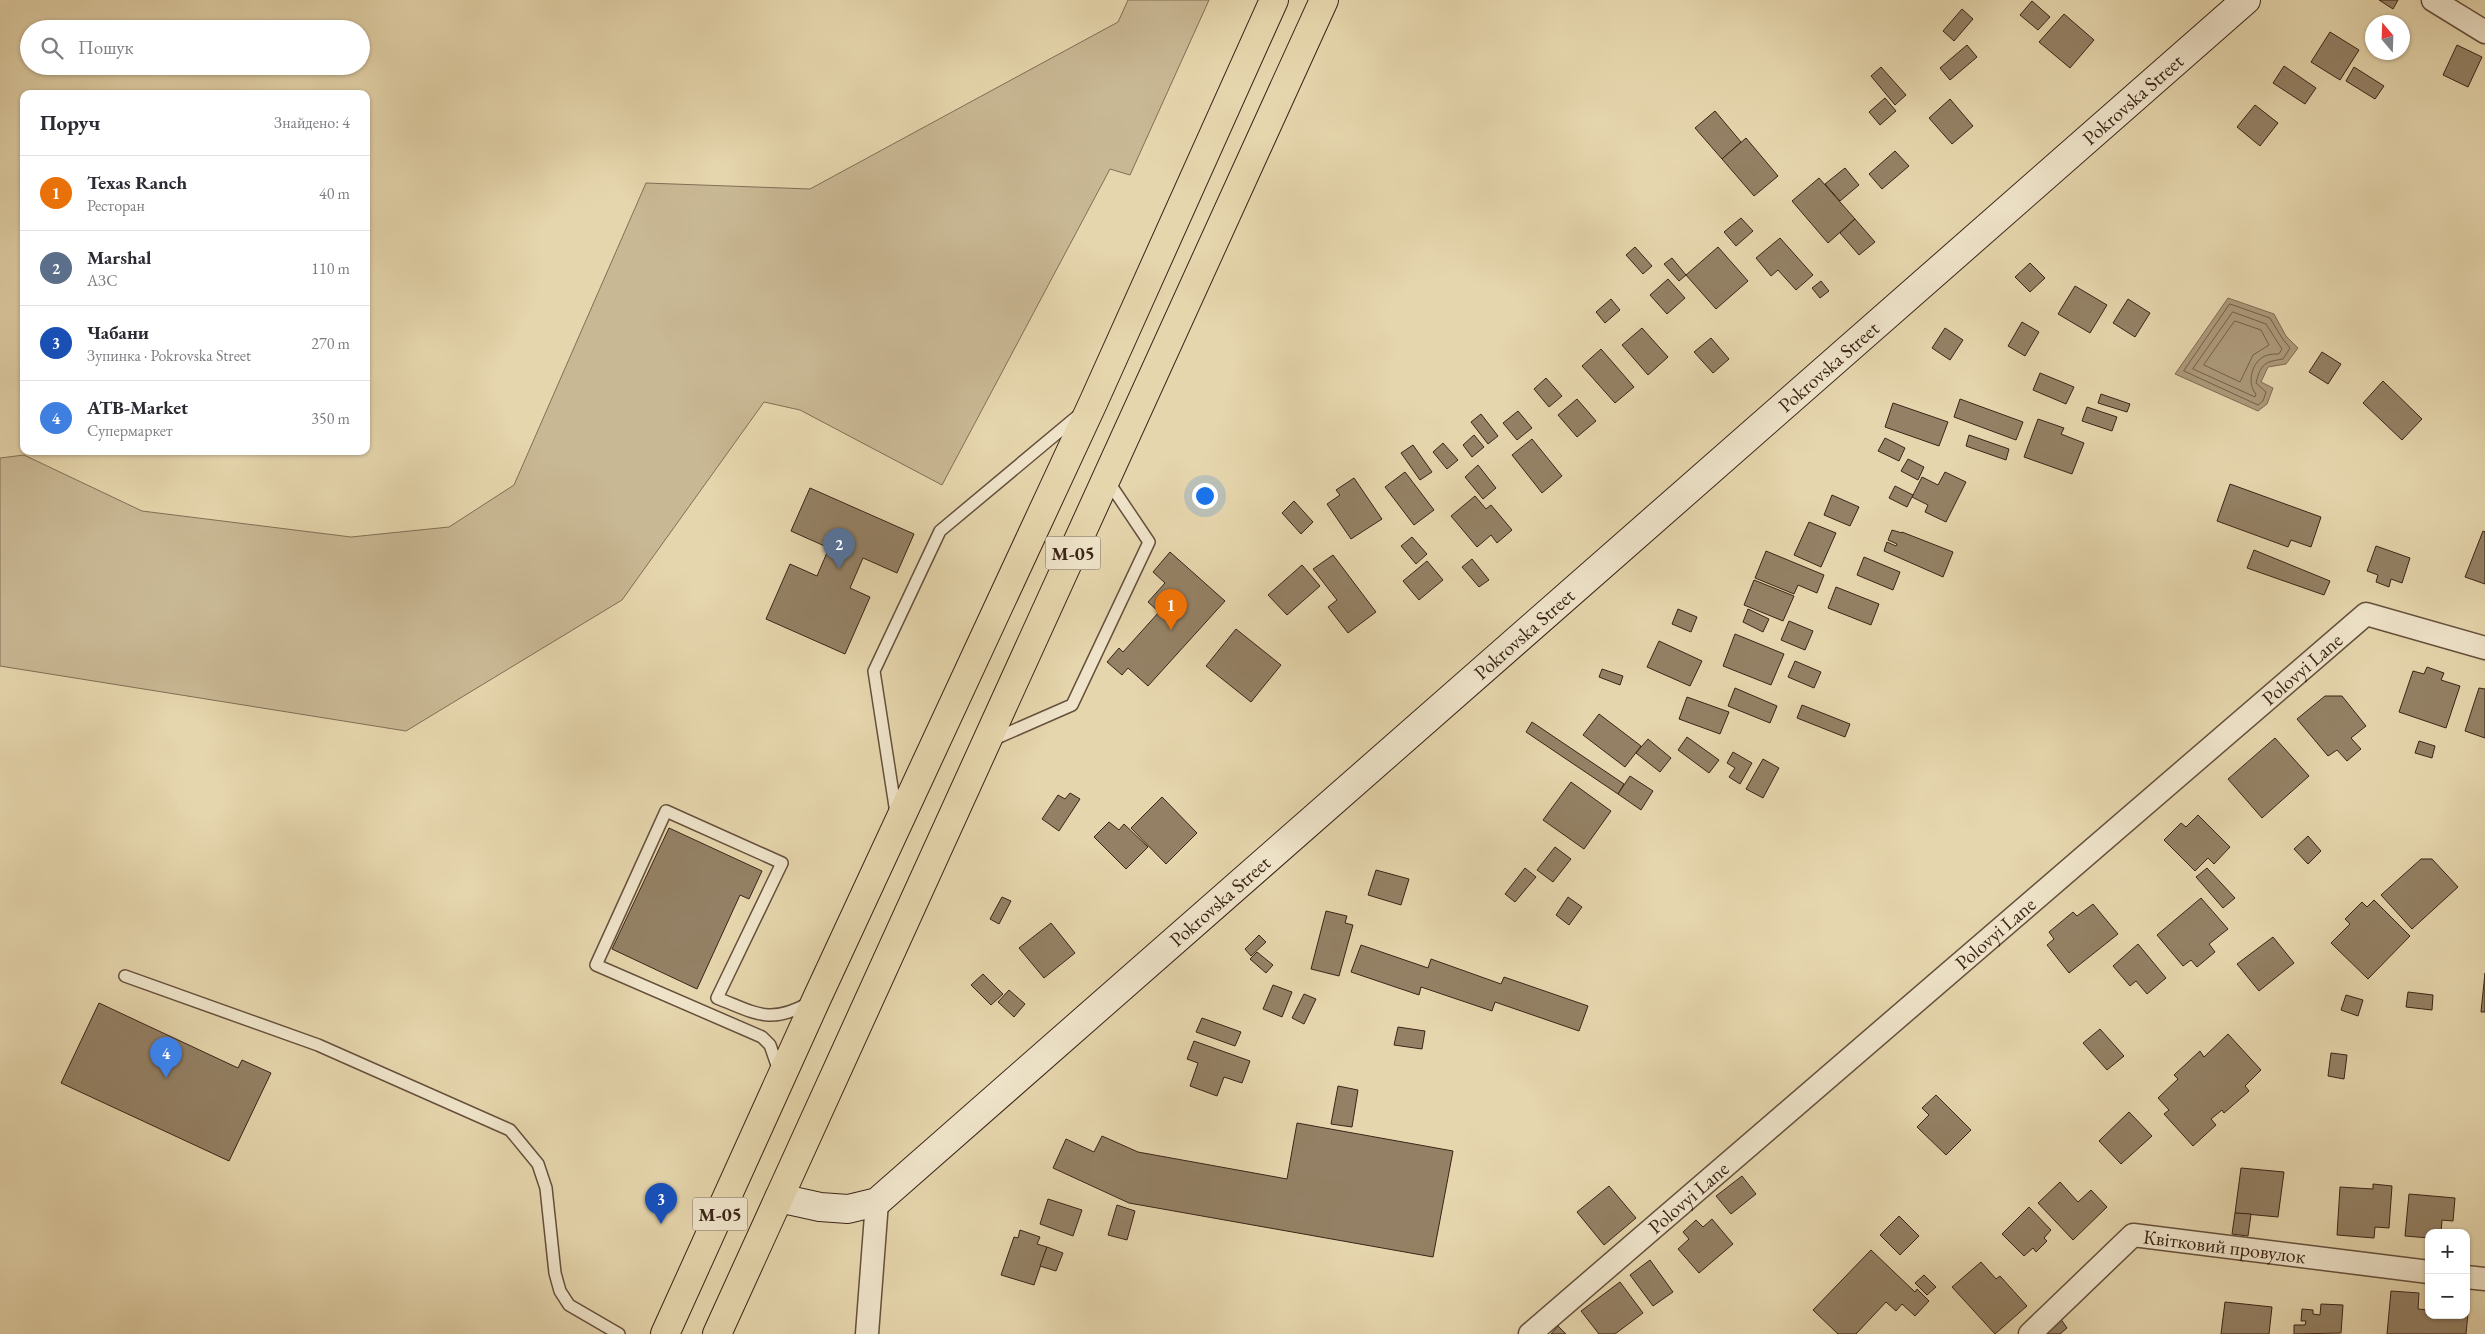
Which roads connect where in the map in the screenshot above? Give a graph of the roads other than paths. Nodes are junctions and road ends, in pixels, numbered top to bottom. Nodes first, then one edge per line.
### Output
1 (1274, 0) edge
2 (1324, 0) edge
3 (2246, 0) edge
4 (2433, 0) edge
5 (2485, 32) edge
6 (1093, 403) junction
7 (1106, 479) junction
8 (2485, 648) edge
9 (988, 742) junction
10 (898, 823) junction
11 (125, 976) dead end
12 (817, 998) junction
13 (781, 1079) junction
14 (779, 1198) junction
15 (877, 1202) junction
16 (2425, 1272) edge
17 (2470, 1277) edge
18 (2485, 1279) edge
19 (619, 1334) edge
20 (665, 1334) edge
21 (717, 1334) edge
22 (867, 1334) edge
23 (1530, 1334) edge
24 (2030, 1334) edge

1 - 6 highway, М-05
2 - 7 highway, М-05
3 - 15 street, Pokrovska Street
4 - 5 street
6 - 10 highway, М-05
6 - 10 lane
7 - 9 highway, М-05
7 - 9 lane
8 - 23 street, Polovyi Lane
9 - 14 highway, М-05
10 - 12 highway, М-05
11 - 19 lane
12 - 13 highway, М-05
12 - 13 lane
13 - 20 highway, М-05
14 - 15 street, Pokrovska Street
14 - 21 highway, М-05
15 - 22 street
16 - 24 street, Квітковий провулок
17 - 18 street

